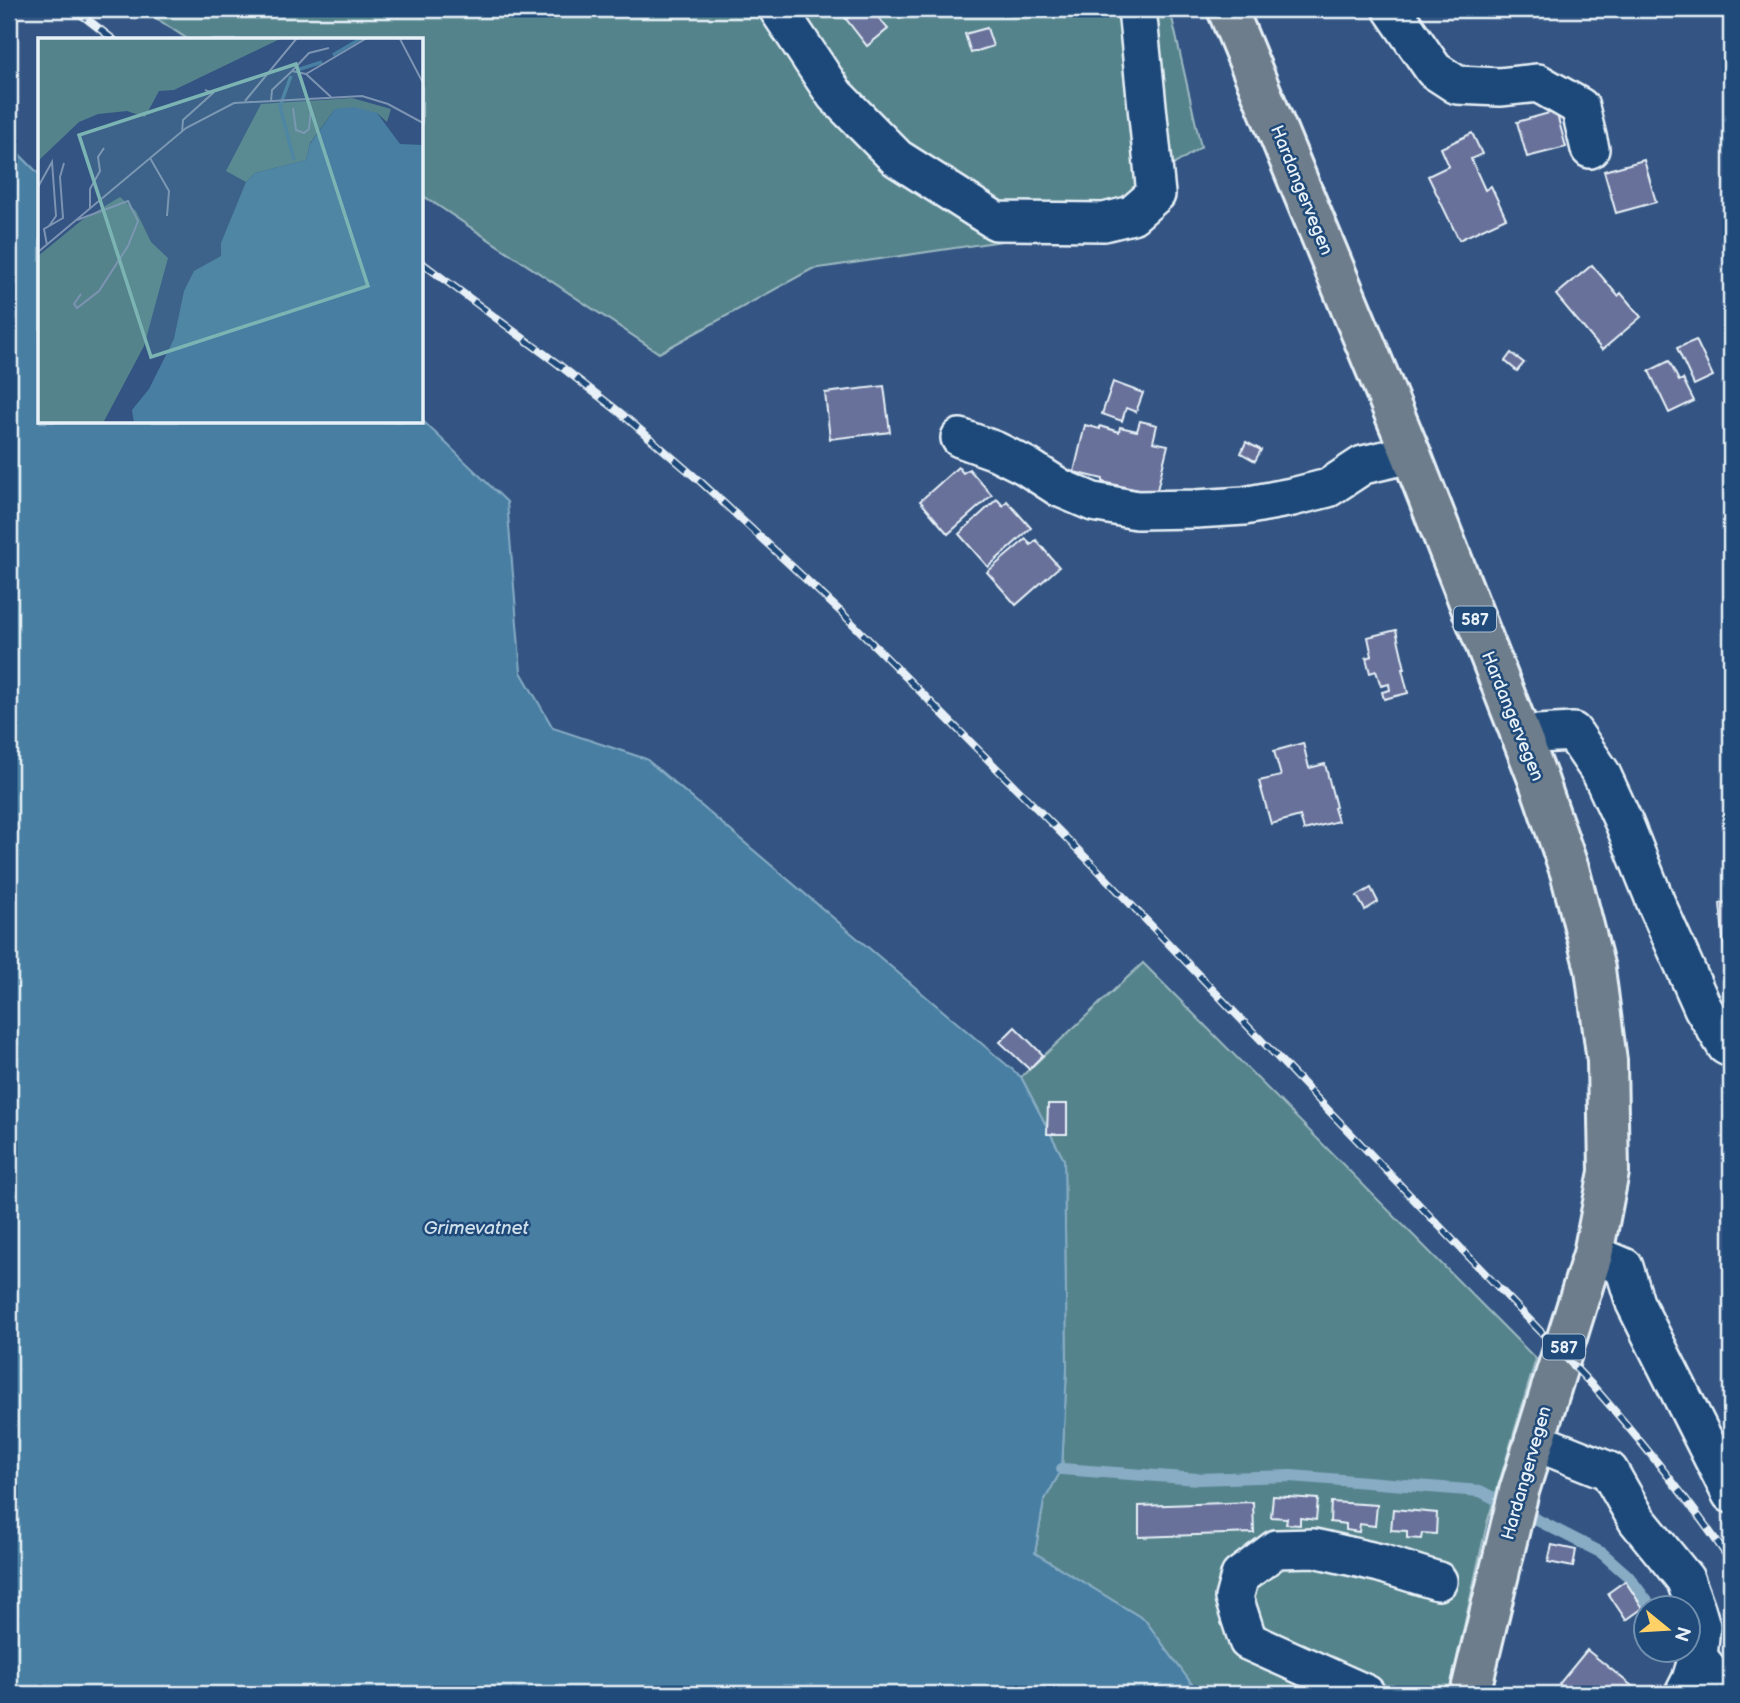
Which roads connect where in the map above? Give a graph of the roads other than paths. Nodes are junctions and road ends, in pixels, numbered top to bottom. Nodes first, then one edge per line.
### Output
1 (778, 9) edge
2 (1137, 9) edge
3 (1227, 9) edge
4 (1392, 9) edge
5 (1590, 149) dead end
6 (960, 438) dead end
7 (1411, 454) junction
8 (1520, 735) junction
9 (1731, 1048) edge
10 (1593, 1254) junction
11 (1534, 1441) junction
12 (1731, 1494) edge
13 (1438, 1581) dead end
14 (1691, 1677) edge
15 (1366, 1694) edge
16 (1470, 1694) edge
17 (1727, 1694) edge

1 - 2 street
3 - 7 main road, Hardangervegen / 587
4 - 5 street
6 - 7 street
7 - 8 main road, Hardangervegen / 587
8 - 9 street
8 - 10 main road, Hardangervegen / 587
10 - 11 main road, Hardangervegen / 587
10 - 12 street
11 - 14 street
11 - 16 main road, Hardangervegen / 587
13 - 15 street
14 - 17 street

